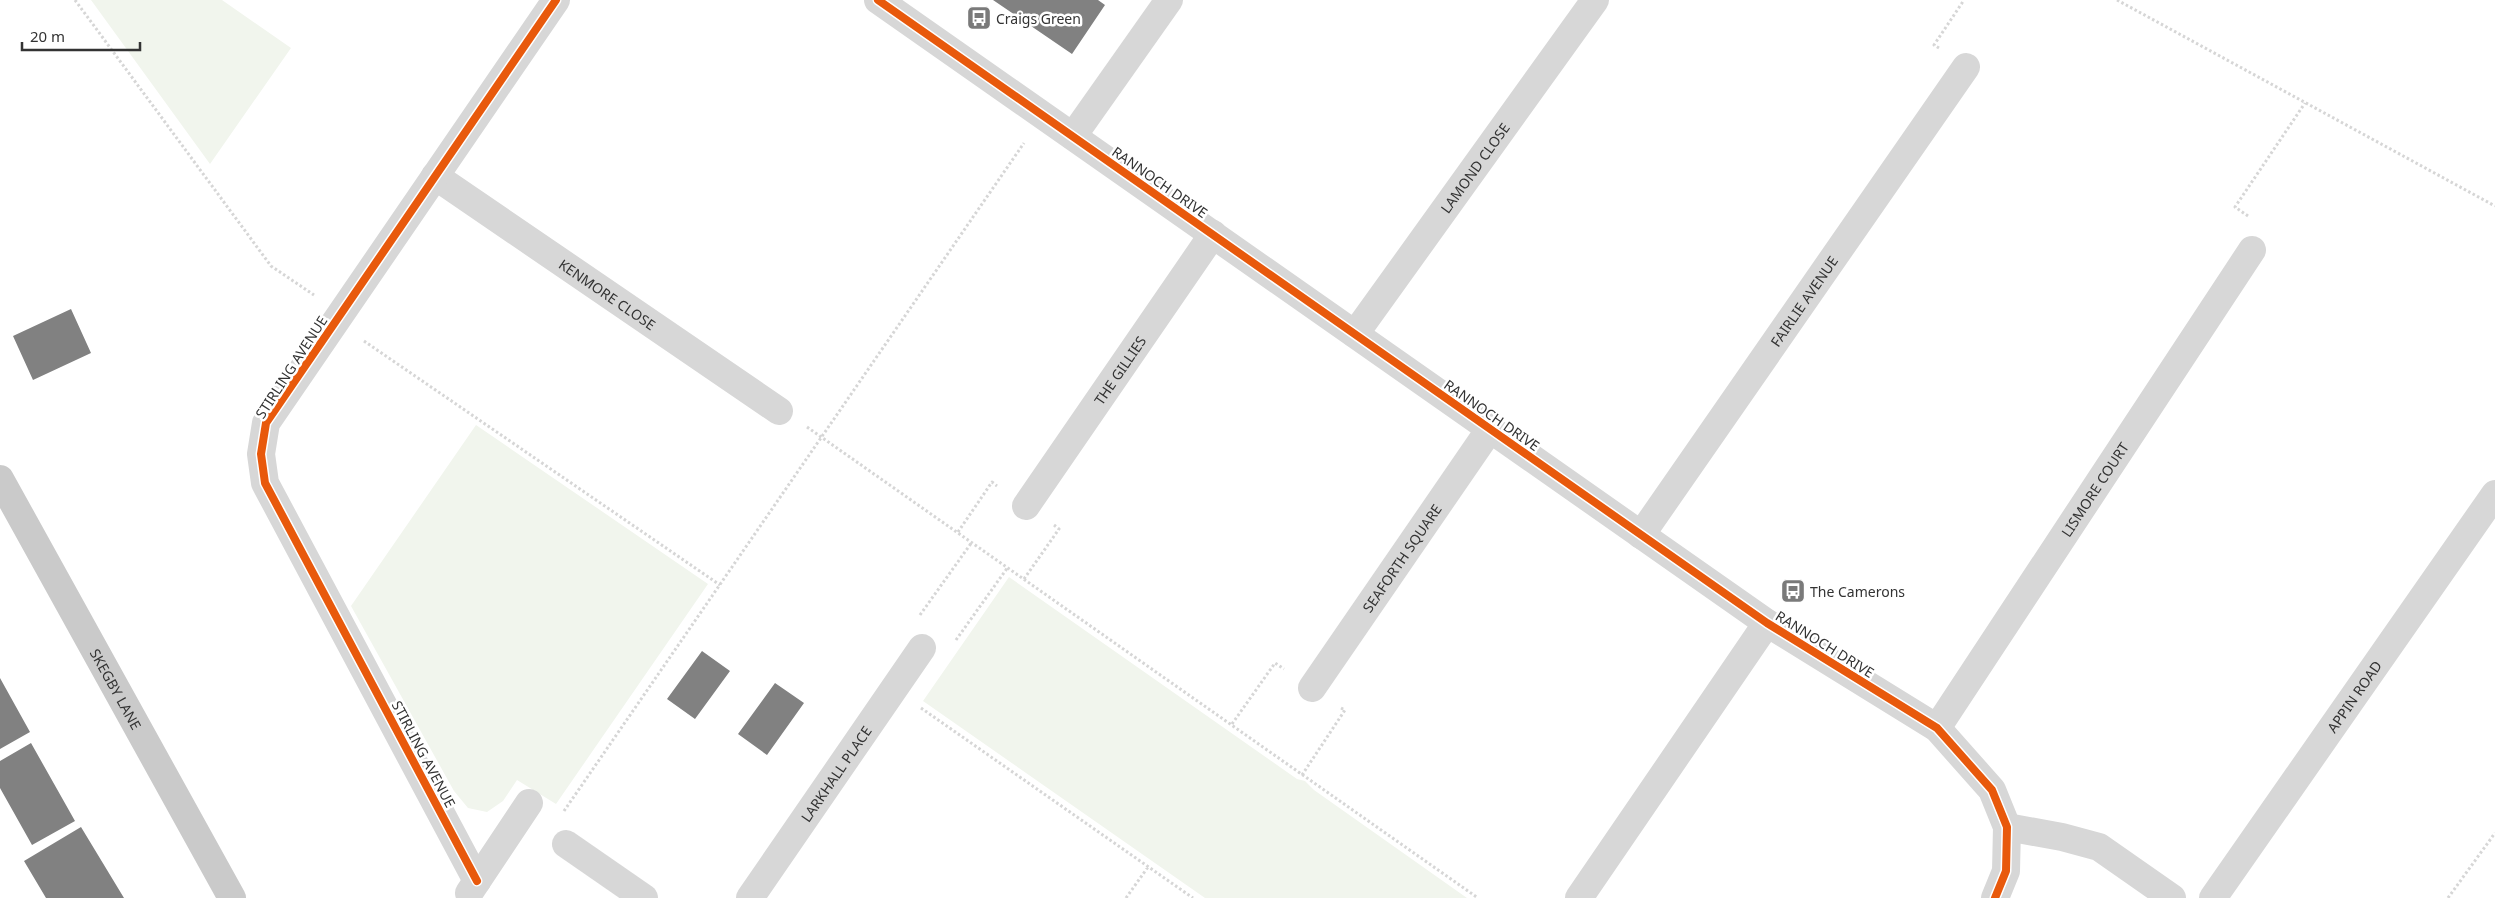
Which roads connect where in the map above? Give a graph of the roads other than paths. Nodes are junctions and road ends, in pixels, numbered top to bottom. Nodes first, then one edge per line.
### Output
1 (556, 0) edge
2 (878, 0) edge
3 (1169, 0) edge
4 (1595, 0) edge
5 (1966, 67) dead end
6 (1073, 136) junction
7 (435, 176) junction
8 (1213, 234) junction
9 (2252, 250) road end
10 (1355, 334) junction
11 (779, 411) road end
12 (1490, 429) junction
13 (0, 479) edge
14 (2495, 494) edge
15 (1026, 506) dead end
16 (1641, 535) junction
17 (1767, 623) junction
18 (922, 648) dead end
19 (1312, 688) dead end
20 (1937, 728) junction
21 (529, 803) dead end
22 (2007, 827) junction
23 (566, 844) dead end
24 (232, 898) edge
25 (644, 898) edge
26 (750, 898) edge
27 (1579, 898) edge
28 (1994, 898) edge
29 (2172, 898) edge
30 (2214, 898) edge

1 - 7 street, STIRLING AVENUE
2 - 6 street, RANNOCH DRIVE
3 - 6 street
4 - 10 street, LAMOND CLOSE
5 - 16 street, FAIRLIE AVENUE
6 - 8 street, RANNOCH DRIVE
7 - 11 street, KENMORE CLOSE
7 - 21 street, STIRLING AVENUE
8 - 10 street, RANNOCH DRIVE
8 - 15 street, THE GILLIES
9 - 20 street, LISMORE COURT
10 - 12 street, RANNOCH DRIVE
12 - 16 street, RANNOCH DRIVE
12 - 19 street, SEAFORTH SQUARE
13 - 24 main road, SKEGBY LANE
14 - 30 street, APPIN ROAD
16 - 17 street, RANNOCH DRIVE
17 - 20 street, RANNOCH DRIVE
17 - 27 street
18 - 26 street, LARKHALL PLACE
20 - 22 street, RANNOCH DRIVE
22 - 28 street, RANNOCH DRIVE
22 - 29 street
23 - 25 street

